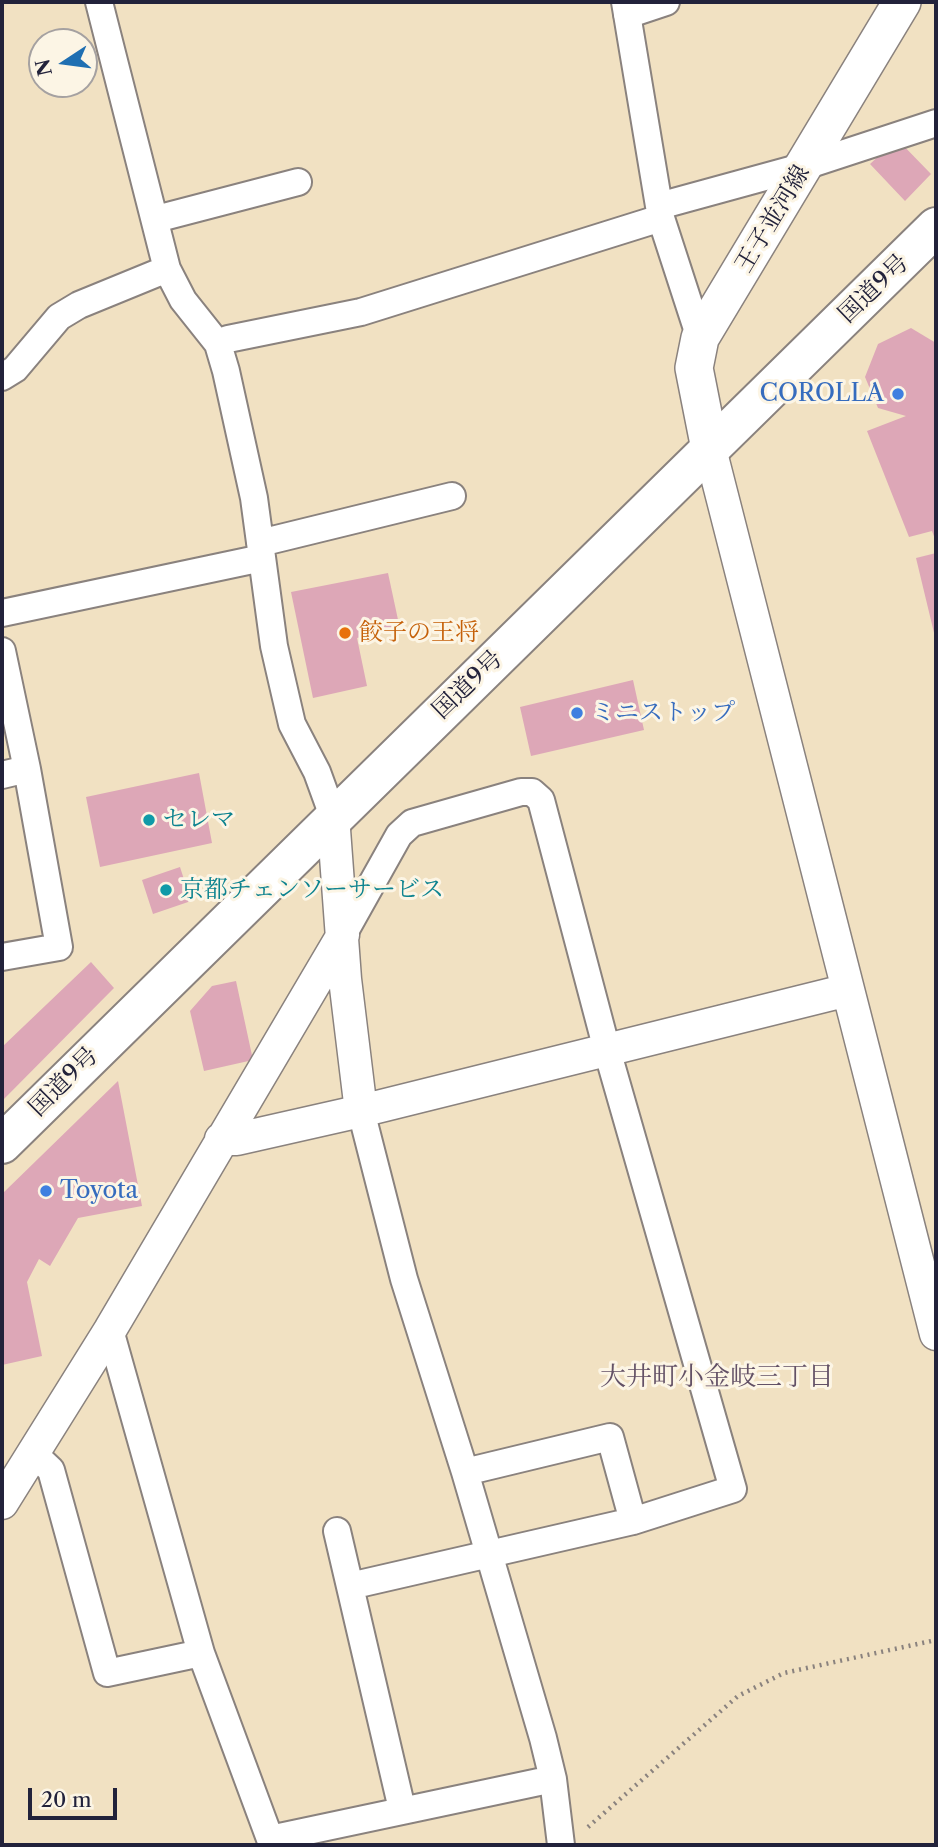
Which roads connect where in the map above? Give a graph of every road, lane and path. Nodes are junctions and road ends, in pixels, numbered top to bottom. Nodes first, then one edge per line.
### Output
1 (99, 2) edge
2 (666, 2) edge
3 (902, 2) edge
4 (626, 8) edge
5 (936, 123) edge
6 (805, 166) junction
7 (298, 182) dead end
8 (660, 212) junction
9 (156, 219) junction
10 (936, 227) edge
11 (167, 269) junction
12 (700, 338) junction
13 (218, 344) junction
14 (2, 377) edge
15 (710, 449) junction
16 (453, 496) dead end
17 (261, 551) junction
18 (2, 613) edge
19 (2, 651) edge
20 (15, 772) edge
21 (333, 816) junction
22 (344, 935) junction
23 (2, 957) edge
24 (848, 990) junction
25 (607, 1050) junction
26 (361, 1111) junction
27 (221, 1139) junction
28 (2, 1144) edge
29 (929, 1278) edge
30 (110, 1330) junction
31 (936, 1334) edge
32 (33, 1453) junction
33 (466, 1472) junction
34 (2, 1503) edge
35 (633, 1521) junction
36 (337, 1531) dead end
37 (488, 1554) junction
38 (350, 1586) junction
39 (936, 1640) edge
40 (201, 1653) junction
41 (552, 1779) junction
42 (402, 1810) junction
43 (560, 1840) edge

1 - 9 street
2 - 4 street
3 - 6 main road, 王子並河線
4 - 8 street
5 - 6 street
6 - 8 street
6 - 12 main road, 王子並河線
7 - 9 street
8 - 12 street
8 - 13 street
9 - 11 street
10 - 15 highway, 国道9号
11 - 13 street
11 - 14 street
12 - 15 main road, 王子並河線
13 - 17 street
15 - 21 highway, 国道9号
15 - 24 street
16 - 17 street
17 - 18 street
17 - 21 street
19 - 20 street
20 - 23 street
21 - 22 street
21 - 28 highway, 国道9号
22 - 25 street
22 - 26 street
22 - 27 street
24 - 25 street
24 - 29 street
25 - 26 street
25 - 35 street
26 - 27 street
26 - 33 street
27 - 30 street
29 - 31 street
30 - 32 street
30 - 40 street
32 - 34 street
32 - 40 street
33 - 35 street
33 - 37 street
35 - 37 street
36 - 38 street
37 - 38 street
37 - 41 street
38 - 42 street
39 - 43 path
40 - 42 street
41 - 42 street
41 - 43 street

